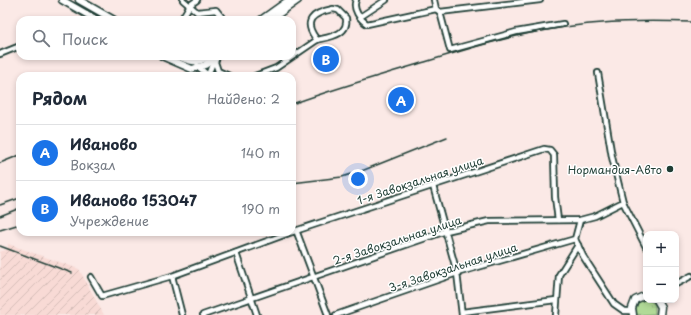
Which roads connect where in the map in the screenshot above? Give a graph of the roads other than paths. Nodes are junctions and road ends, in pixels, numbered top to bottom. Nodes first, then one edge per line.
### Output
1 (62, 0) edge
2 (79, 0) edge
3 (183, 0) edge
4 (197, 0) edge
5 (289, 0) edge
6 (298, 0) edge
7 (356, 0) edge
8 (386, 0) edge
9 (434, 0) edge
10 (540, 0) edge
11 (510, 2) edge
12 (190, 5) junction
13 (97, 10) junction
14 (438, 10) junction
15 (88, 16) edge
16 (94, 16) edge
17 (107, 16) edge
18 (183, 16) edge
19 (221, 16) edge
20 (267, 16) edge
21 (276, 16) edge
22 (360, 17) junction
23 (563, 24) dead end
24 (317, 40) junction
25 (16, 48) edge
26 (0, 54) edge
27 (296, 54) edge
28 (173, 60) edge
29 (187, 60) edge
30 (204, 60) edge
31 (211, 60) edge
32 (213, 60) edge
33 (215, 60) edge
34 (288, 60) edge
35 (192, 62) junction
36 (208, 63) junction
37 (195, 68) junction
38 (203, 72) edge
39 (209, 72) edge
40 (210, 72) edge
41 (220, 72) edge
42 (266, 72) edge
43 (598, 73) dead end
44 (433, 186) junction
45 (623, 202) junction
46 (558, 220) junction
47 (580, 220) junction
48 (296, 230) edge
49 (446, 231) junction
50 (280, 236) edge
51 (295, 236) edge
52 (575, 239) junction
53 (643, 241) edge
54 (578, 245) junction
55 (236, 253) junction
56 (457, 273) junction
57 (172, 276) junction
58 (691, 276) edge
59 (91, 277) dead end
60 (314, 277) junction
61 (679, 282) edge
62 (643, 295) edge
63 (252, 298) junction
64 (556, 300) junction
65 (658, 303) edge
66 (632, 313) edge
67 (462, 314) edge
68 (182, 315) edge
69 (203, 315) edge
70 (257, 315) edge
71 (328, 315) edge
72 (336, 315) edge
73 (556, 315) edge
74 (660, 315) edge

1 - 15 main road
2 - 13 main road
3 - 12 street
4 - 12 street
5 - 20 main road
6 - 21 main road
7 - 22 street
8 - 22 street
9 - 14 street
10 - 11 street
11 - 14 street
12 - 18 street
12 - 19 street
13 - 16 main road
13 - 17 main road
14 - 22 street
14 - 23 street
24 - 24 street
24 - 27 street
25 - 26 street
28 - 37 main road
29 - 35 main road
30 - 35 main road
31 - 36 main road
32 - 40 street
33 - 41 street
34 - 42 street
35 - 37 street
36 - 37 main road
36 - 39 street
37 - 38 street
43 - 45 street
44 - 46 street, 1-я Завокзальная улица
44 - 48 street, 1-я Завокзальная улица
44 - 49 street
45 - 47 street, 2-я Завокзальная улица
45 - 53 street
46 - 47 street, 2-я Завокзальная улица
46 - 49 street, 2-я Завокзальная улица
47 - 52 street
49 - 56 street
49 - 60 street, 2-я Завокзальная улица
50 - 55 street, 1-я Завокзальная улица
51 - 60 street
52 - 54 street
52 - 56 street, 3-я Завокзальная улица
54 - 64 street
54 - 66 street
55 - 57 street, 1-я Завокзальная улица
55 - 63 street
56 - 67 street
56 - 72 street, 3-я Завокзальная улица
57 - 59 street, 1-я Завокзальная улица
57 - 68 street
58 - 61 street
60 - 63 street, 2-я Завокзальная улица
60 - 71 street
62 - 66 main road
63 - 69 street, 2-я Завокзальная улица
63 - 70 street
64 - 67 street
64 - 73 street
65 - 74 main road

